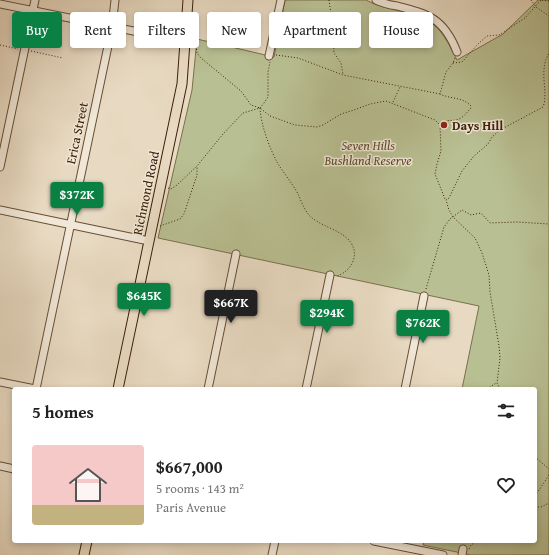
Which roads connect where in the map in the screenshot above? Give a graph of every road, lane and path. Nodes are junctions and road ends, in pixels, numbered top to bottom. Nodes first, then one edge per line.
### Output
1 (34, 0) edge
2 (115, 0) edge
3 (188, 0) edge
4 (281, 0) edge
5 (328, 0) edge
6 (376, 0) edge
7 (531, 0) edge
8 (542, 0) edge
9 (549, 1) edge
10 (0, 4) edge
11 (535, 5) junction
12 (32, 10) junction
13 (114, 12) edge
14 (187, 12) edge
15 (549, 16) edge
16 (70, 18) edge
17 (0, 45) edge
18 (108, 48) edge
19 (185, 48) edge
20 (196, 48) edge
21 (24, 50) junction
22 (457, 52) joint
23 (549, 53) edge
24 (269, 56) junction
25 (64, 58) dead end
26 (453, 63) junction
27 (344, 74) junction
28 (401, 86) junction
29 (548, 89) dead end
30 (440, 94) junction
31 (392, 103) junction
32 (547, 103) dead end
33 (260, 108) junction
34 (440, 125) junction
35 (197, 166) junction
36 (0, 167) edge
37 (167, 188) dead end
38 (446, 200) junction
39 (0, 210) edge
40 (453, 217) junction
41 (70, 224) junction
42 (549, 224) edge
43 (159, 226) dead end
44 (149, 241) junction
45 (236, 254) dead end
46 (330, 275) joint
47 (424, 296) joint
48 (0, 382) edge
49 (497, 382) junction
50 (25, 387) edge
51 (35, 387) edge
52 (118, 387) edge
53 (208, 387) edge
54 (306, 387) edge
55 (405, 387) edge
56 (490, 387) edge
57 (499, 387) edge
58 (537, 459) edge
59 (0, 466) edge
60 (12, 469) edge
61 (549, 469) edge
62 (549, 475) edge
63 (537, 493) edge
64 (549, 503) edge
65 (537, 507) edge
66 (87, 543) edge
67 (275, 543) edge
68 (384, 543) edge
69 (474, 543) edge
70 (464, 552) edge
71 (84, 555) edge
72 (272, 555) edge
73 (443, 555) edge

1 - 12 street
2 - 13 street, Erica Street
3 - 14 main road, Richmond Road
4 - 24 street
5 - 27 path
6 - 22 street
7 - 11 path
8 - 9 path
8 - 11 path
10 - 12 street
11 - 15 path
11 - 26 path
12 - 16 street
12 - 21 street
17 - 21 path
18 - 41 street, Erica Street
19 - 44 main road, Richmond Road
20 - 33 path
21 - 25 path
21 - 36 street
22 - 26 path
23 - 29 path
24 - 27 path
24 - 33 path
26 - 30 path
27 - 28 path
28 - 30 path
28 - 31 path
30 - 34 path
31 - 33 path
31 - 34 path
32 - 38 path
33 - 35 path
33 - 46 path
34 - 38 path
35 - 37 path
35 - 43 path
38 - 40 path
39 - 41 street
40 - 42 path
40 - 47 path
40 - 49 path
41 - 44 street
41 - 51 street, Erica Street
44 - 52 main road, Richmond Road
45 - 53 street
46 - 54 street
47 - 55 street
48 - 50 street
49 - 56 path
49 - 57 path
58 - 61 path
59 - 60 street
62 - 63 path
64 - 65 path
66 - 71 main road
67 - 72 street
68 - 73 street
69 - 70 path

